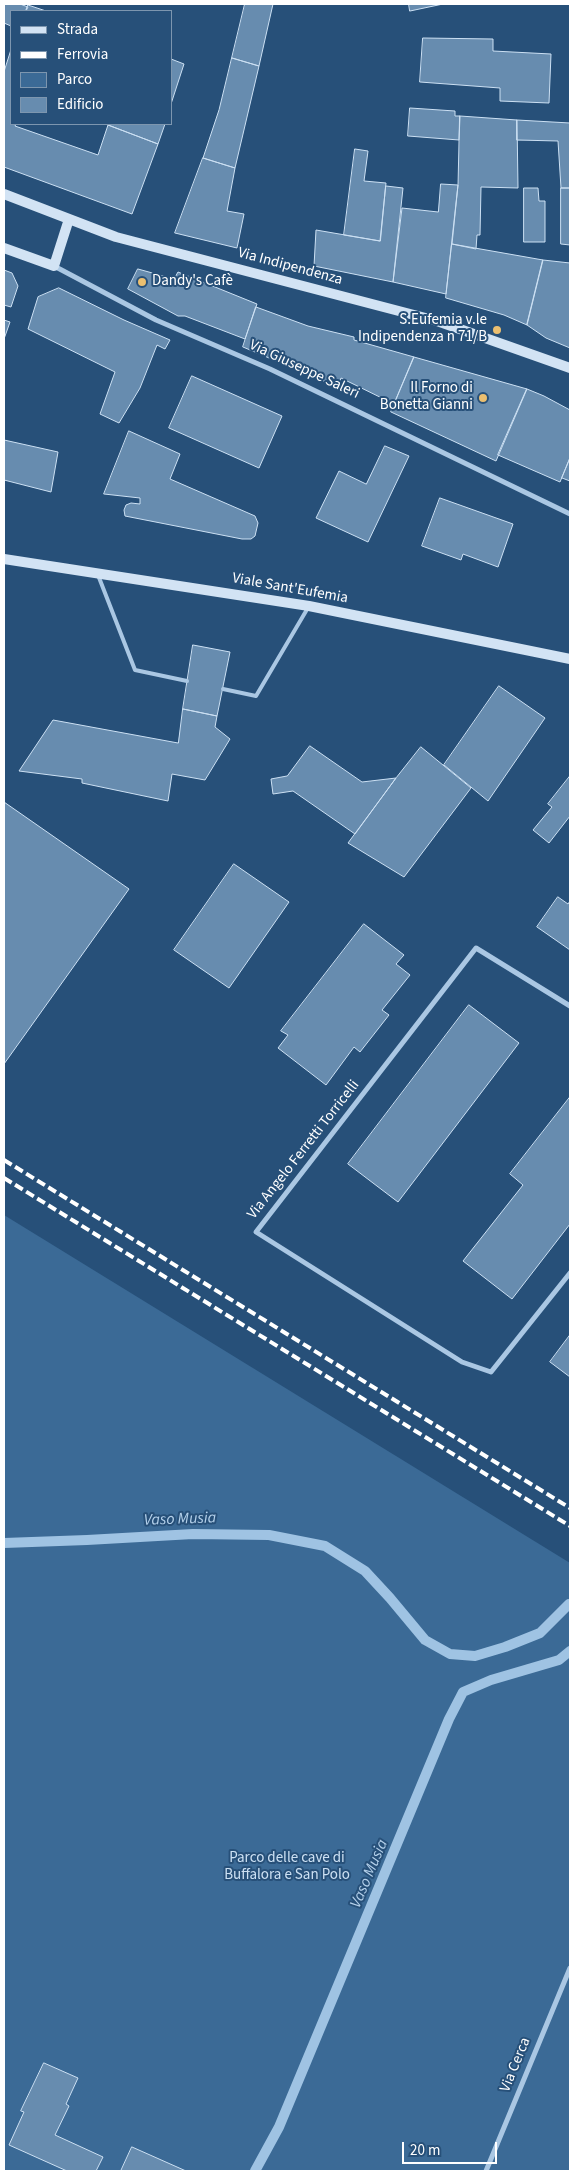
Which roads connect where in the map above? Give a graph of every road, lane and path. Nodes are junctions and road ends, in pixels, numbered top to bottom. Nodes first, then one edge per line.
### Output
1 (4, 194) edge
2 (70, 219) junction
3 (4, 248) edge
4 (54, 266) junction
5 (570, 368) edge
6 (570, 514) edge
7 (4, 559) edge
8 (98, 574) junction
9 (309, 606) junction
10 (570, 659) edge
11 (187, 681) dead end
12 (222, 689) dead end
13 (570, 1006) edge
14 (570, 1273) edge
15 (570, 1968) edge
16 (486, 2171) edge

1 - 2 street, Via Indipendenza
2 - 4 street
2 - 5 street, Via Indipendenza
3 - 4 street, Via Giuseppe Saleri
4 - 6 street, Via Giuseppe Saleri
7 - 8 street, Viale Sant'Eufemia
8 - 9 street, Viale Sant'Eufemia
8 - 11 lane
9 - 10 street, Viale Sant'Eufemia
9 - 12 lane
13 - 14 street, Via Angelo Ferretti Torricelli
15 - 16 street, Via Cerca

